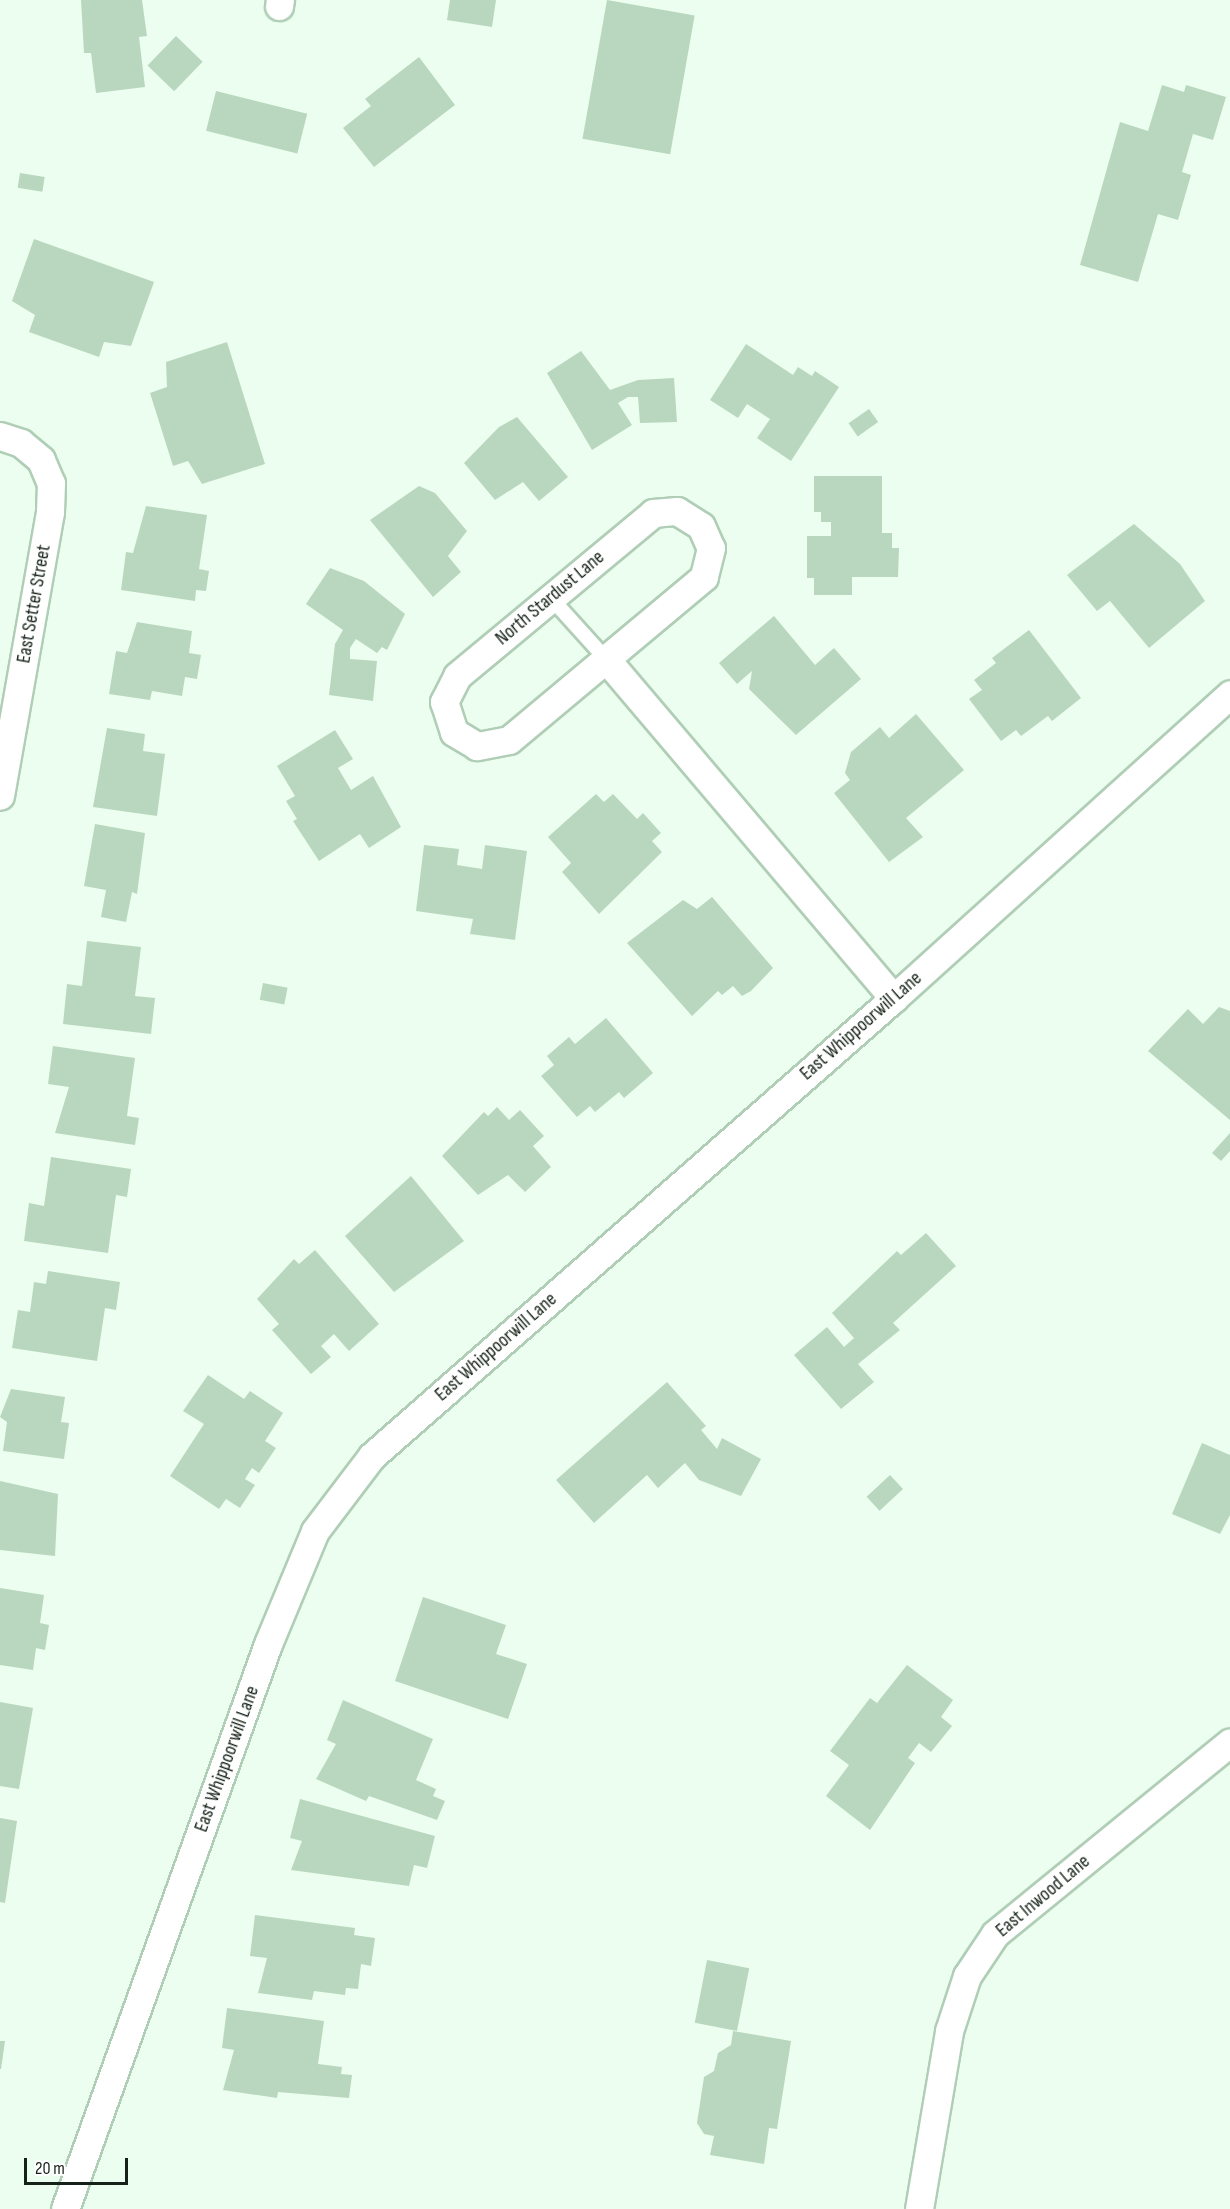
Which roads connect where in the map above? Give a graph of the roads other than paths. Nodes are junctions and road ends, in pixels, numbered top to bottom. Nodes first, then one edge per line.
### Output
1 (0, 436) edge
2 (550, 597) junction
3 (606, 659) junction
4 (1230, 694) edge
5 (0, 796) edge
6 (894, 998) junction
7 (1230, 1742) edge
8 (65, 2209) edge
9 (919, 2209) edge

1 - 5 street, East Setter Street
2 - 3 lane
2 - 3 street, North Stardust Lane
2 - 3 street, North Stardust Lane
3 - 6 street
4 - 6 street, East Whippoorwill Lane
6 - 8 street, East Whippoorwill Lane
7 - 9 street, East Inwood Lane

